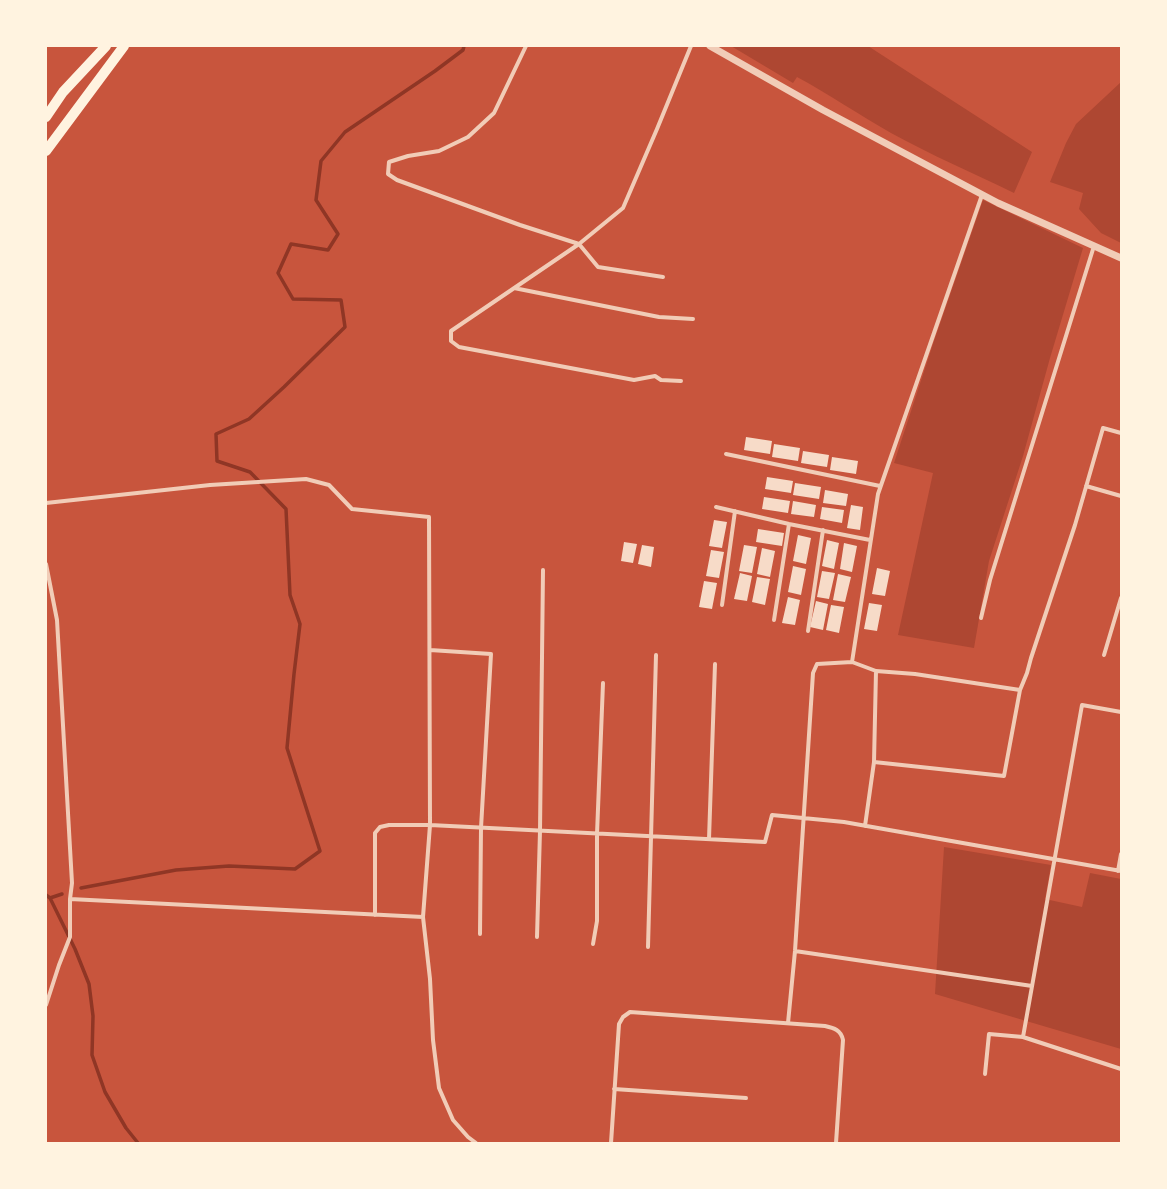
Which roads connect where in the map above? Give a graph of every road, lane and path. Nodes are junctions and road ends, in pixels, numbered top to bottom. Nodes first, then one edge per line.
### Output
1 (106, 46) edge
2 (124, 46) edge
3 (526, 46) edge
4 (691, 46) edge
5 (710, 46) edge
6 (46, 117) edge
7 (46, 151) edge
8 (982, 195) junction
9 (579, 244) junction
10 (1094, 246) junction
11 (1121, 258) edge
12 (663, 277) dead end
13 (514, 288) junction
14 (693, 319) dead end
15 (681, 381) dead end
16 (1121, 432) edge
17 (726, 454) dead end
18 (880, 486) junction
19 (1086, 486) junction
20 (1121, 496) edge
21 (46, 503) edge
22 (716, 507) dead end
23 (735, 511) junction
24 (789, 524) junction
25 (823, 530) junction
26 (870, 540) junction
27 (46, 564) edge
28 (543, 570) dead end
29 (1121, 598) edge
30 (722, 605) dead end
31 (981, 618) dead end
32 (774, 620) dead end
33 (808, 631) dead end
34 (430, 650) junction
35 (656, 655) dead end
36 (1104, 655) dead end
37 (852, 662) junction
38 (715, 664) dead end
39 (876, 671) junction
40 (603, 683) dead end
41 (1020, 690) junction
42 (1121, 712) edge
43 (874, 762) junction
44 (804, 818) junction
45 (430, 825) junction
46 (866, 826) junction
47 (481, 828) junction
48 (540, 831) junction
49 (597, 834) junction
50 (652, 836) junction
51 (709, 839) junction
52 (1121, 854) edge
53 (1055, 860) junction
54 (1119, 871) edge
55 (70, 899) junction
56 (375, 915) junction
57 (423, 918) junction
58 (480, 934) dead end
59 (536, 937) dead end
60 (593, 944) dead end
61 (648, 947) dead end
62 (795, 951) junction
63 (1032, 986) junction
64 (46, 1005) edge
65 (788, 1023) junction
66 (1023, 1037) junction
67 (1121, 1069) edge
68 (985, 1074) dead end
69 (614, 1088) junction
70 (746, 1098) dead end
71 (476, 1143) edge
72 (611, 1143) edge
73 (836, 1143) edge

1 - 6 main road
2 - 7 main road
3 - 9 street
4 - 9 street
5 - 8 street
8 - 10 street
8 - 18 street
9 - 12 street
9 - 13 street
10 - 11 street
10 - 31 street
13 - 14 street
13 - 15 street
16 - 19 street
17 - 18 street
18 - 26 street
19 - 20 street
19 - 41 street
21 - 34 street
22 - 23 street
23 - 24 street
23 - 30 street
24 - 25 street
24 - 32 street
25 - 26 street
25 - 33 street
26 - 37 street
27 - 55 street
28 - 48 street
29 - 36 street
34 - 45 street
34 - 47 street
35 - 50 street
37 - 39 street
37 - 44 street
38 - 51 street
39 - 41 street
39 - 43 street
40 - 49 street
41 - 43 street
42 - 53 street
43 - 46 street
44 - 46 street
44 - 51 street
44 - 62 street
45 - 47 street
45 - 56 street
45 - 57 street
46 - 53 street
47 - 48 street
47 - 58 street
48 - 49 street
48 - 59 street
49 - 50 street
49 - 60 street
50 - 51 street
50 - 61 street
52 - 54 street
53 - 54 street
53 - 63 street
55 - 56 street
55 - 64 street
56 - 57 street
57 - 71 street
62 - 63 street
62 - 65 street
63 - 66 street
65 - 69 street
65 - 73 street
66 - 67 street
66 - 68 street
69 - 70 street
69 - 72 street

